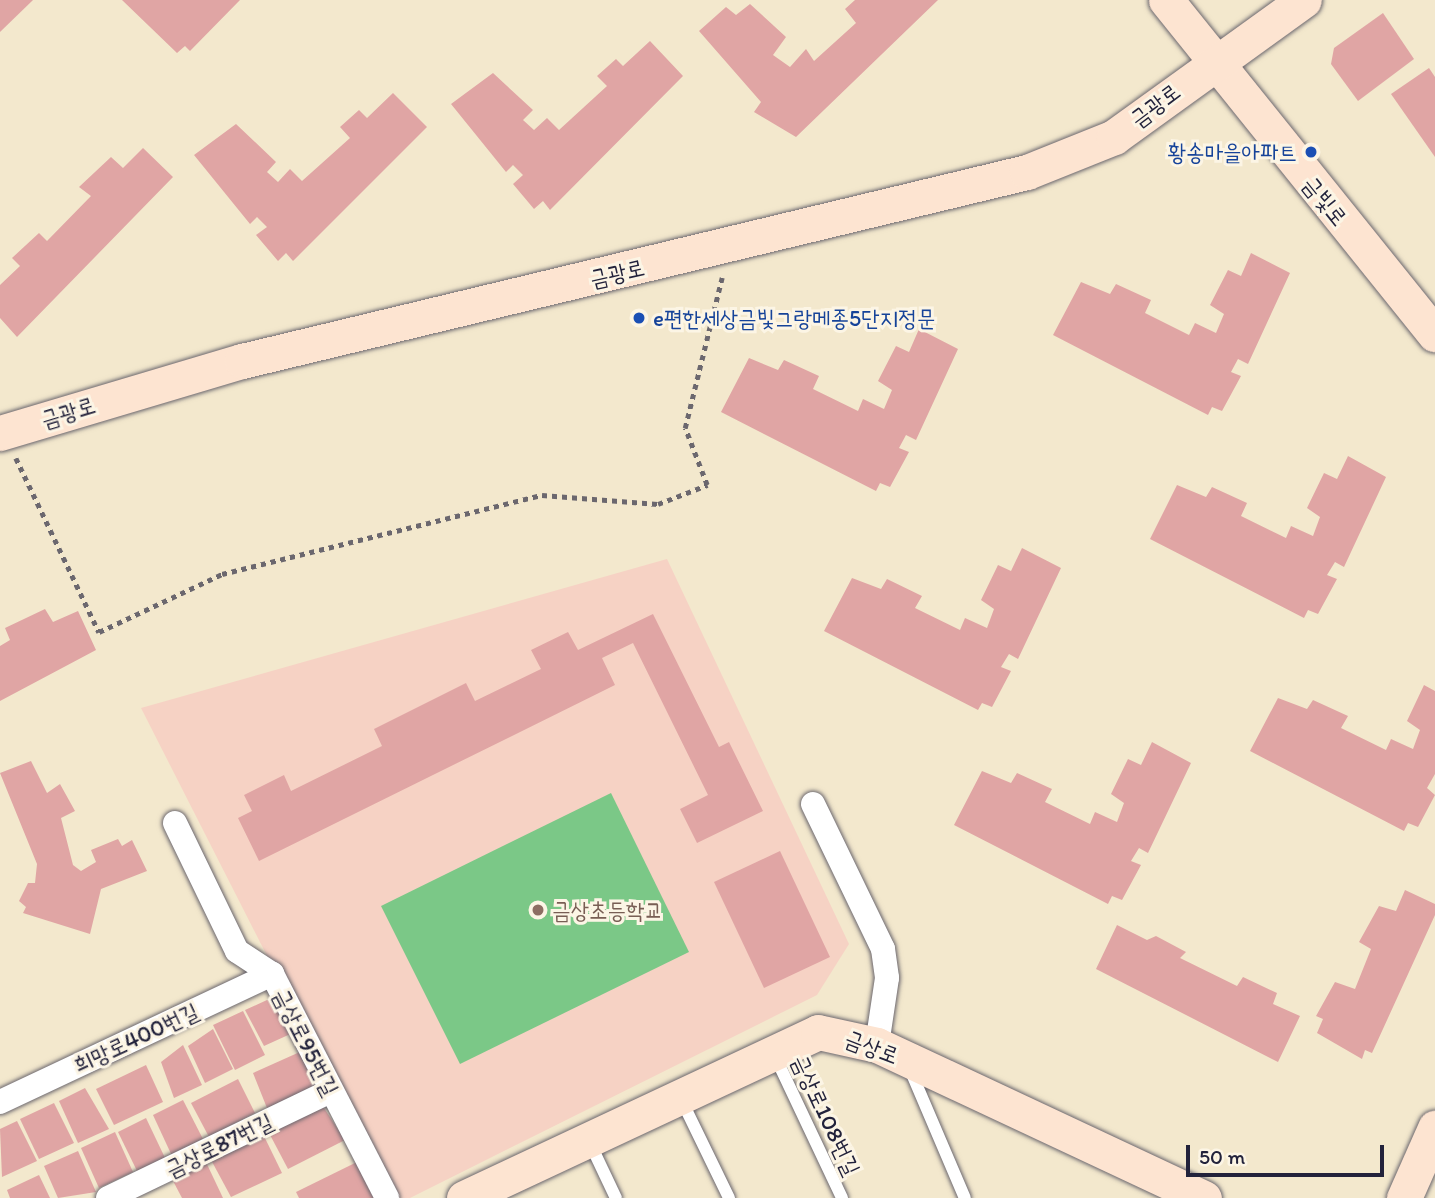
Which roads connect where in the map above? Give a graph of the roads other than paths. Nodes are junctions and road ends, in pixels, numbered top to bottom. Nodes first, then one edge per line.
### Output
1 (1166, 0) edge
2 (1304, 0) edge
3 (1211, 62) junction
4 (1435, 334) edge
5 (2, 432) edge
6 (813, 804) dead end
7 (175, 823) dead end
8 (272, 974) junction
9 (773, 1051) junction
10 (892, 1052) junction
11 (330, 1091) junction
12 (679, 1094) junction
13 (0, 1102) edge
14 (1435, 1128) edge
15 (587, 1138) junction
16 (1416, 1187) edge
17 (500, 1191) edge
18 (108, 1198) edge
19 (387, 1198) edge
20 (464, 1198) edge
21 (616, 1198) edge
22 (729, 1198) edge
23 (842, 1198) edge
24 (965, 1198) edge
25 (1204, 1198) edge

1 - 3 street, 금빛로
2 - 3 street, 금광로
3 - 4 street, 금빛로
3 - 5 street, 금광로
6 - 10 street
7 - 8 street, 금상로95번길
8 - 11 street, 금상로95번길
8 - 13 street, 희망로400번길
9 - 10 street, 금상로
9 - 12 street, 금상로
9 - 23 lane, 금상로108번길
10 - 24 lane
10 - 25 street, 금상로
11 - 18 street, 금상로87번길
11 - 19 street, 금상로95번길
12 - 15 street, 금상로
12 - 22 lane
14 - 16 street
15 - 17 street, 금상로
15 - 21 lane
17 - 20 street, 금상로

